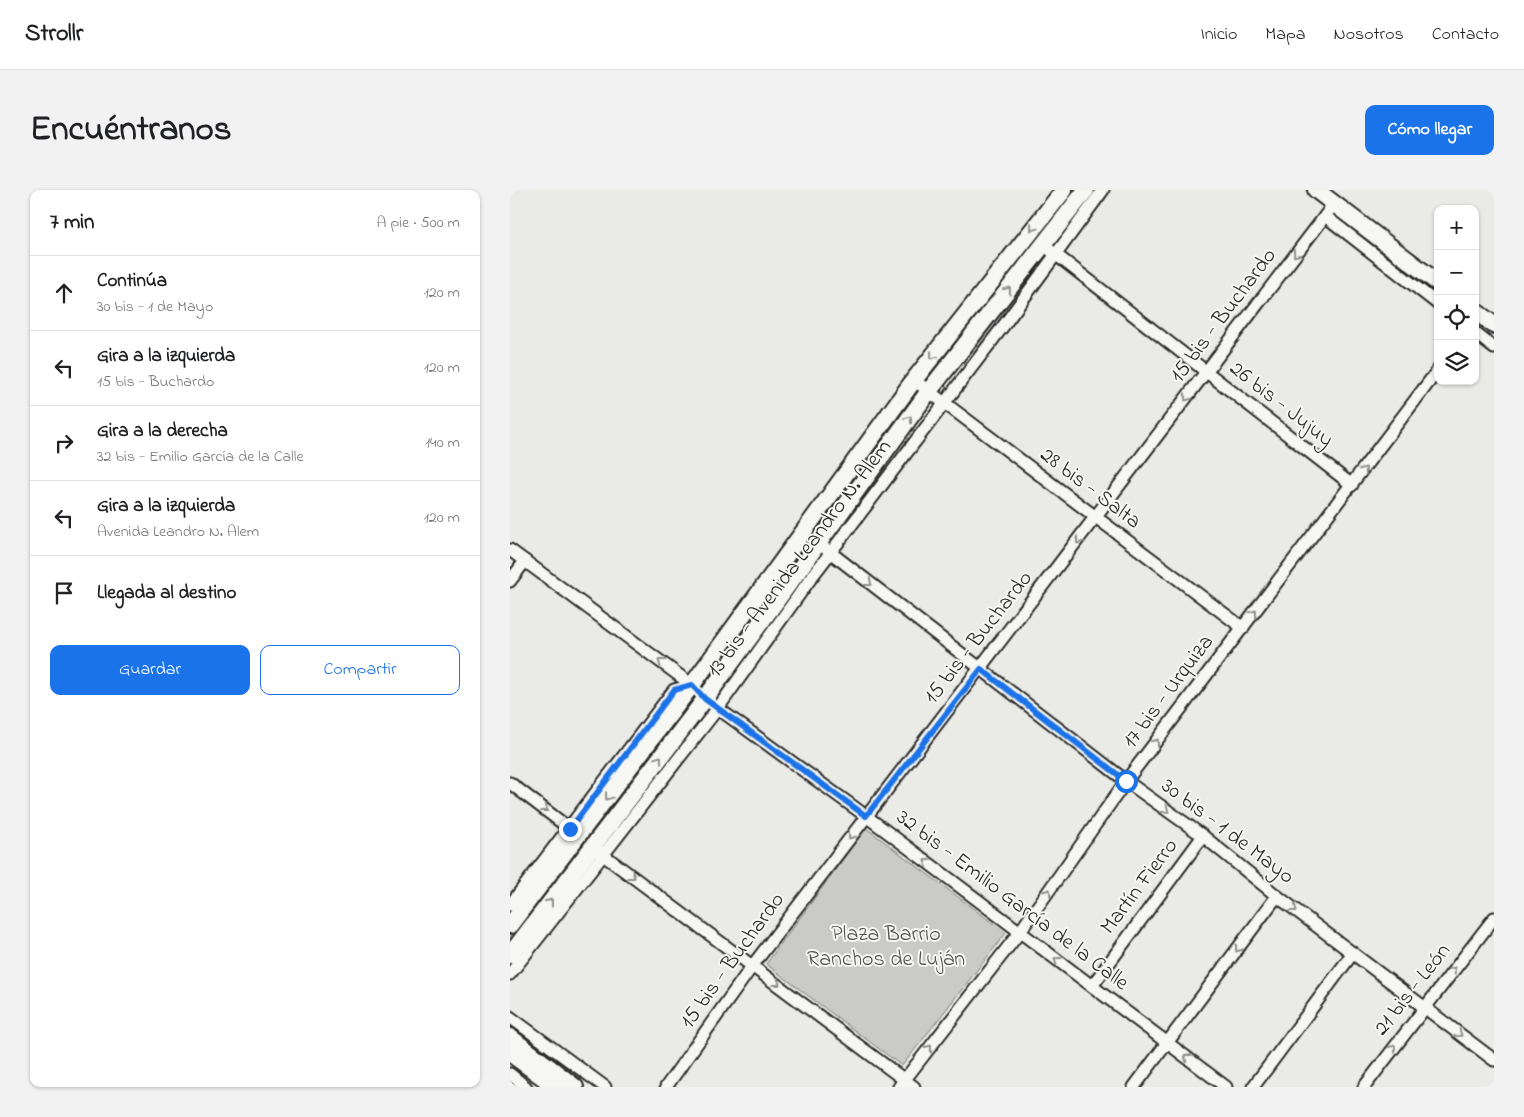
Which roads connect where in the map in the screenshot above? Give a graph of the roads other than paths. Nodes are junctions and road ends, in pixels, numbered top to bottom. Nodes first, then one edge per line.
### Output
1 (1064, 190) edge
2 (1086, 190) edge
3 (1103, 190) edge
4 (1316, 190) edge
5 (1330, 210) junction
6 (1050, 250) junction
7 (1434, 280) edge
8 (1434, 301) edge
9 (1479, 316) edge
10 (1494, 325) edge
11 (1479, 336) edge
12 (1494, 348) edge
13 (1206, 372) junction
14 (1434, 375) edge
15 (914, 380) junction
16 (929, 391) junction
17 (945, 403) junction
18 (1352, 485) junction
19 (1096, 519) junction
20 (824, 548) junction
21 (510, 550) edge
22 (525, 561) junction
23 (510, 581) edge
24 (1243, 628) junction
25 (981, 669) junction
26 (692, 685) junction
27 (711, 703) junction
28 (1126, 781) junction
29 (510, 783) edge
30 (866, 816) junction
31 (574, 832) junction
32 (1203, 836) junction
33 (598, 851) junction
34 (1277, 896) junction
35 (510, 905) edge
36 (1494, 918) edge
37 (510, 925) edge
38 (1019, 933) junction
39 (1352, 953) junction
40 (510, 955) edge
41 (752, 965) junction
42 (510, 974) edge
43 (1092, 986) junction
44 (1423, 1008) junction
45 (510, 1017) edge
46 (510, 1037) edge
47 (1170, 1043) junction
48 (510, 1054) edge
49 (1494, 1060) edge
50 (510, 1074) edge
51 (901, 1083) edge
52 (526, 1087) edge
53 (556, 1087) edge
54 (575, 1087) edge
55 (605, 1087) edge
56 (666, 1087) edge
57 (914, 1087) edge
58 (1134, 1087) edge
59 (1226, 1087) edge
60 (1253, 1087) edge
61 (1364, 1087) edge

1 -> 15 main road, 13 bis - Avenida Leandro N. Alem
2 - 6 main road, 13 bis - Avenida Leandro N. Alem
3 - 6 street, 13 bis - Avenida Leandro N. Alem
4 - 5 main road
5 - 7 main road
5 - 8 street
5 -> 13 street, 15 bis - Buchardo
6 - 13 street, 26 bis - Jujuy
16 -> 6 main road, 13 bis - Avenida Leandro N. Alem
6 - 17 street, 13 bis - Avenida Leandro N. Alem
9 - 10 main road
11 - 12 street
13 - 18 street, 26 bis - Jujuy
13 -> 19 street, 15 bis - Buchardo
18 -> 14 street, 17 bis - Urquiza
15 - 16 street, 28 bis - Salta
15 - 26 main road, 13 bis - Avenida Leandro N. Alem
16 - 17 street, 28 bis - Salta
20 -> 16 main road, 13 bis - Avenida Leandro N. Alem
17 - 19 street, 28 bis - Salta
17 - 20 street, 13 bis - Avenida Leandro N. Alem
24 -> 18 street, 17 bis - Urquiza
19 - 24 street, 28 bis - Salta
19 -> 25 street, 15 bis - Buchardo
20 -> 25 street, 30 bis - 1 de Mayo
20 - 27 main road, 13 bis - Avenida Leandro N. Alem
21 - 22 street, 32 bis - Emilio García de la Calle
22 - 23 street
26 -> 22 street, 32 bis - Emilio García de la Calle
28 -> 24 street, 17 bis - Urquiza
25 - 28 street, 30 bis - 1 de Mayo
25 - 30 street, 15 bis - Buchardo
26 - 27 street, 32 bis - Emilio García de la Calle
26 - 31 main road, 13 bis - Avenida Leandro N. Alem
27 - 30 street, 32 bis - Emilio García de la Calle
27 - 33 main road, 13 bis - Avenida Leandro N. Alem
28 -> 32 street, 30 bis - 1 de Mayo
38 -> 28 street, 17 bis - Urquiza
29 -> 31 street
38 -> 30 street, 32 bis - Emilio García de la Calle
30 -> 41 street, 15 bis - Buchardo
31 - 35 street
31 - 37 main road, 13 bis - Avenida Leandro N. Alem
32 - 34 street, 30 bis - 1 de Mayo
32 - 43 street, Martín Fierro
40 -> 33 main road, 13 bis - Avenida Leandro N. Alem
33 -> 41 street
33 - 42 street, 13 bis - Avenida Leandro N. Alem
34 -> 39 street, 30 bis - 1 de Mayo
34 -> 47 street
44 -> 36 street, 21 bis - León
43 -> 38 street, 32 bis - Emilio García de la Calle
51 -> 38 street, 17 bis - Urquiza
39 - 44 street, 30 bis - 1 de Mayo
39 - 60 street
41 -> 51 street
41 - 56 street, 15 bis - Buchardo
43 - 47 street, 32 bis - Emilio García de la Calle
44 -> 49 street, 30 bis - 1 de Mayo
61 -> 44 street, 21 bis - León
45 - 55 street
46 - 54 main road
47 - 58 street
59 -> 47 street, 32 bis - Emilio García de la Calle
48 - 53 main road
50 - 52 street
51 - 57 street

